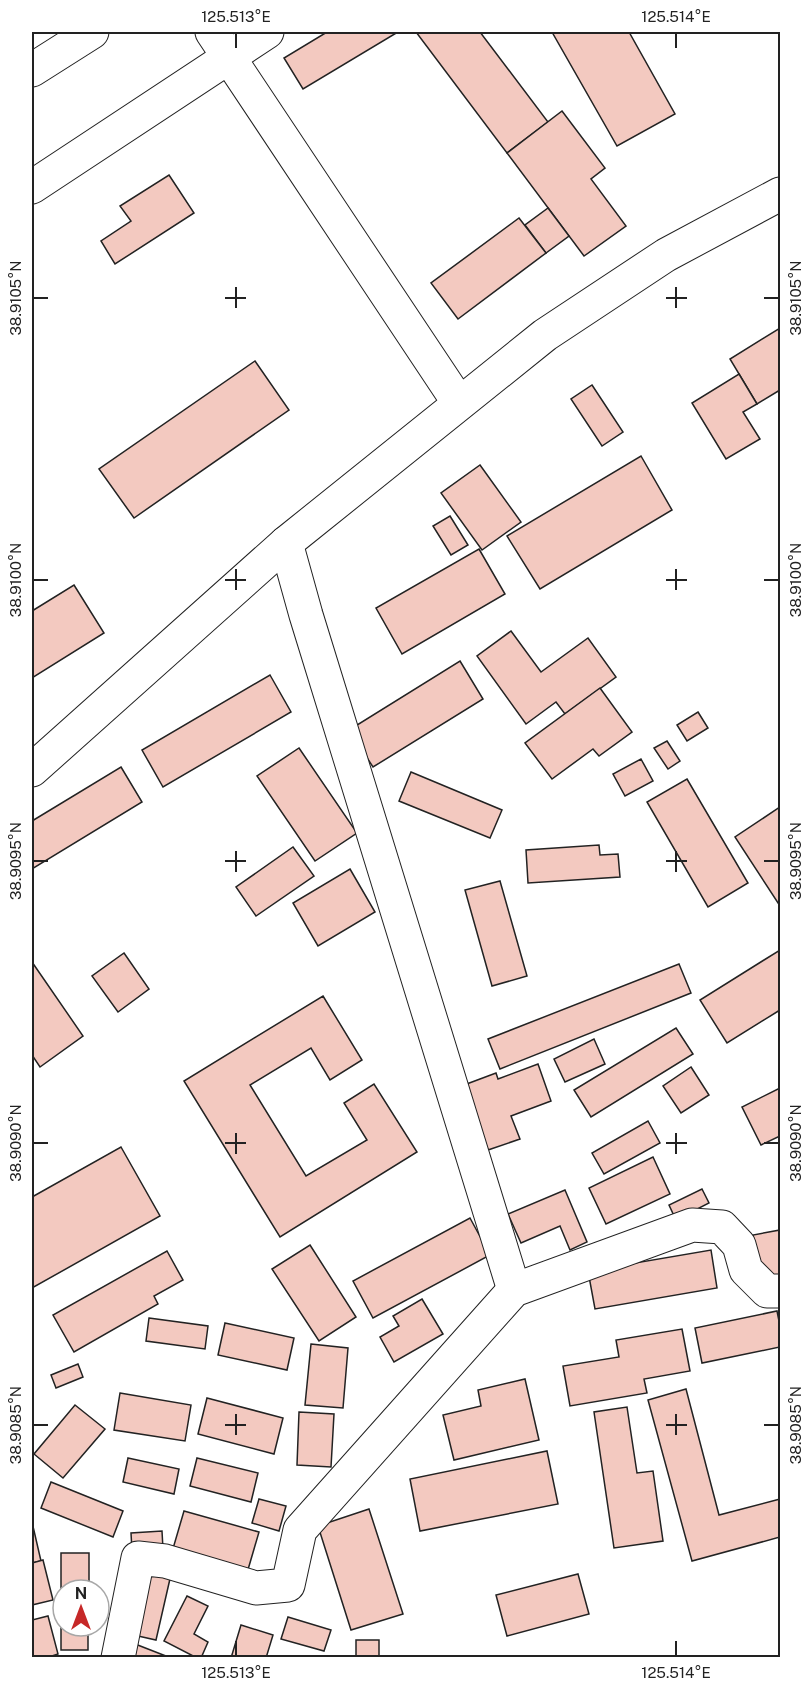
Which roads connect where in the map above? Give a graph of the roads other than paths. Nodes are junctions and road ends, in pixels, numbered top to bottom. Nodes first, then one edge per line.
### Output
1 (92, 32) edge
2 (267, 32) edge
3 (220, 44) edge
4 (32, 70) edge
5 (32, 187) edge
6 (780, 194) edge
7 (459, 403) junction
8 (286, 543) junction
9 (32, 770) edge
10 (514, 1290) junction
11 (780, 1291) edge
12 (118, 1658) edge

1 - 4 street
2 - 3 street
3 - 5 street
3 - 7 street
6 - 7 street
7 - 8 street
8 - 9 street
8 - 10 street
10 - 11 street
10 - 12 street

